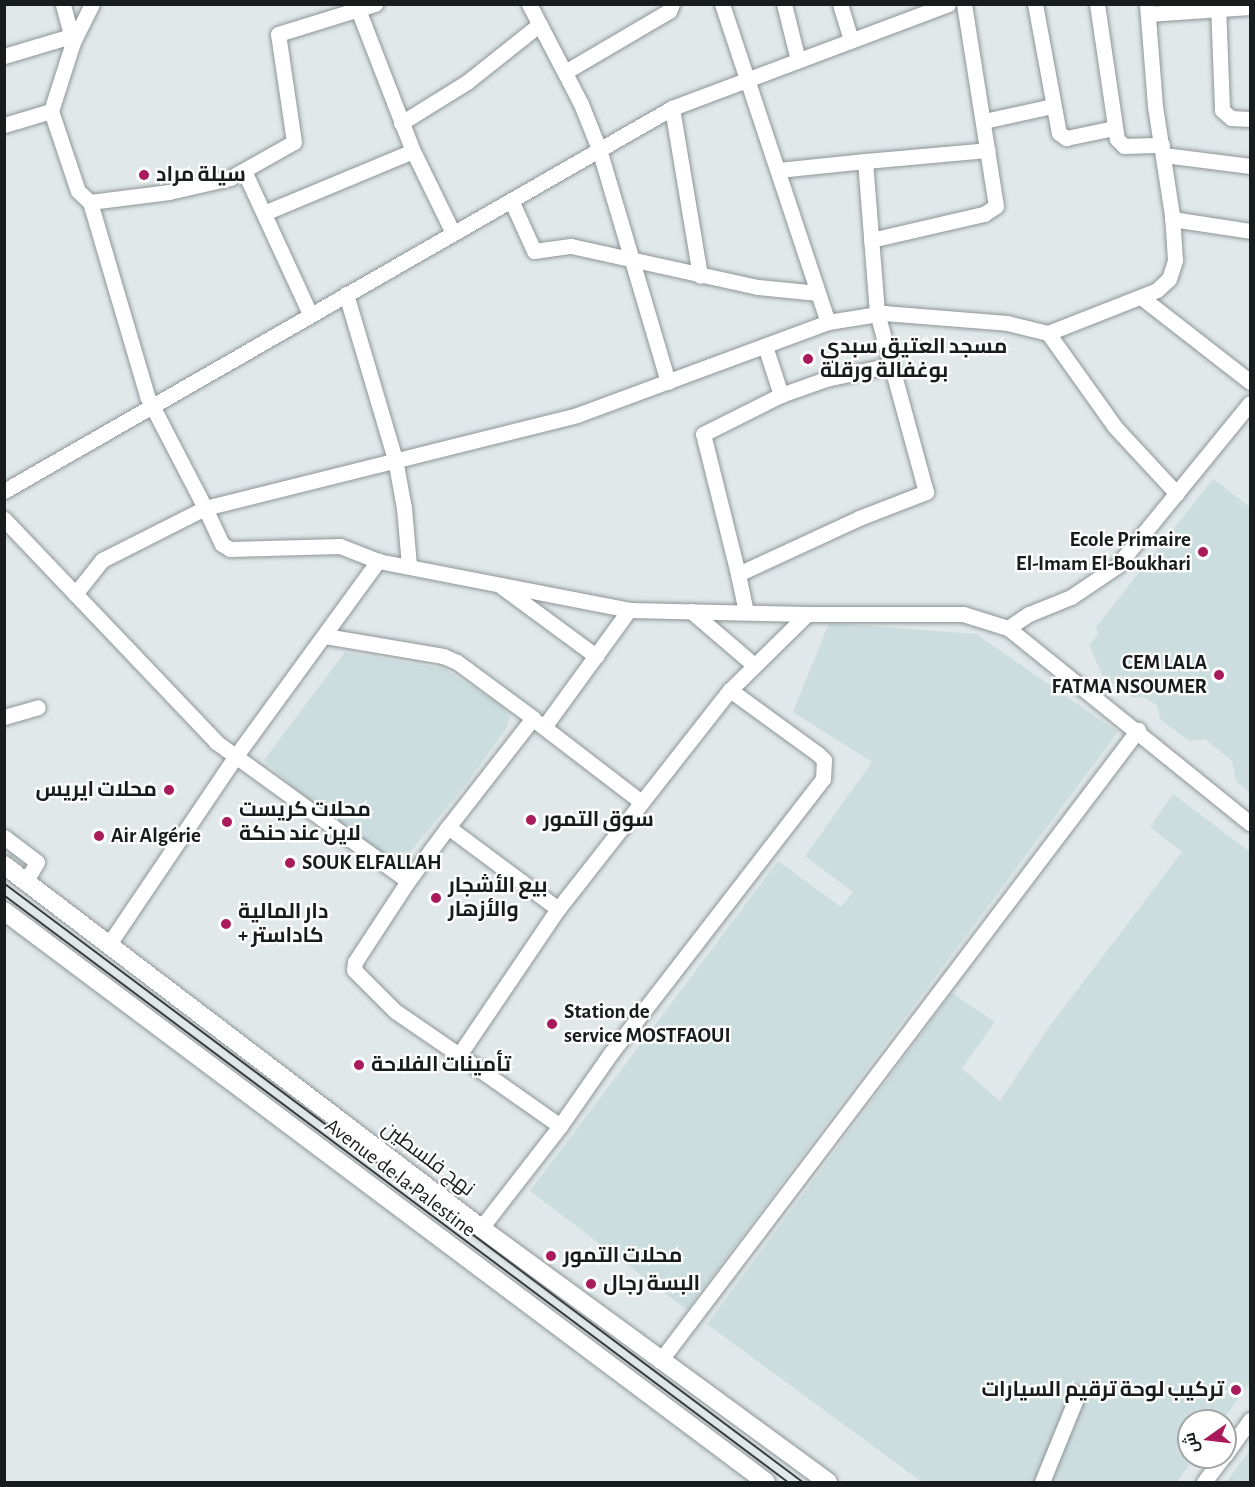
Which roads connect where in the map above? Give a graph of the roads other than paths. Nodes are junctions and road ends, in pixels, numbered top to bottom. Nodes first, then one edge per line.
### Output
1 (63, 4) edge
2 (92, 4) edge
3 (375, 4) edge
4 (672, 4) edge
5 (722, 4) edge
6 (784, 4) edge
7 (840, 4) edge
8 (948, 4) edge
9 (964, 4) edge
10 (1035, 4) edge
11 (1097, 4) edge
12 (1218, 7) edge
13 (1251, 7) edge
14 (1147, 9) edge
15 (536, 11) edge
16 (359, 12) junction
17 (72, 39) junction
18 (851, 40) junction
19 (4, 56) edge
20 (798, 60) junction
21 (565, 72) junction
22 (748, 80) junction
23 (1052, 106) junction
24 (672, 108) junction
25 (51, 111) junction
26 (1251, 119) edge
27 (984, 121) junction
28 (401, 123) junction
29 (4, 125) edge
30 (1114, 129) junction
31 (599, 149) junction
32 (988, 150) junction
33 (1163, 150) junction
34 (413, 151) junction
35 (865, 161) junction
36 (1251, 166) edge
37 (778, 170) junction
38 (244, 171) junction
39 (511, 200) junction
40 (90, 202) junction
41 (264, 213) junction
42 (1173, 219) junction
43 (1251, 231) edge
44 (453, 233) junction
45 (871, 240) junction
46 (632, 260) junction
47 (700, 276) junction
48 (818, 293) junction
49 (345, 294) junction
50 (1141, 297) junction
51 (877, 313) junction
52 (310, 314) junction
53 (828, 322) junction
54 (1048, 333) junction
55 (765, 346) junction
56 (891, 365) junction
57 (668, 382) junction
58 (1251, 382) edge
59 (781, 395) junction
60 (1251, 403) edge
61 (153, 406) junction
62 (395, 459) junction
63 (4, 491) edge
64 (1177, 494) junction
65 (205, 508) junction
66 (4, 519) edge
67 (378, 561) junction
68 (408, 566) junction
69 (738, 574) junction
70 (497, 583) junction
71 (75, 594) junction
72 (629, 610) junction
73 (691, 611) junction
74 (746, 612) junction
75 (807, 614) junction
76 (1008, 628) junction
77 (325, 636) junction
78 (596, 656) junction
79 (754, 665) junction
80 (730, 690) junction
81 (38, 707) dead end
82 (4, 717) edge
83 (538, 723) junction
84 (1138, 730) junction
85 (235, 757) junction
86 (640, 801) junction
87 (1251, 823) edge
88 (448, 827) junction
89 (4, 837) edge
90 (4, 865) edge
91 (26, 881) junction
92 (408, 881) junction
93 (558, 909) junction
94 (4, 911) edge
95 (109, 944) junction
96 (459, 1055) junction
97 (560, 1126) junction
98 (481, 1228) junction
99 (660, 1361) junction
100 (1078, 1394) dead end
101 (1251, 1420) edge
102 (1237, 1439) edge
103 (1214, 1469) edge
104 (766, 1482) edge
105 (828, 1482) edge
106 (1041, 1482) edge
107 (1204, 1482) edge

1 - 17 street
2 - 17 street
3 - 16 street
4 - 21 street
5 - 22 street
6 - 20 street
7 - 18 street
8 - 18 street
9 - 27 street
10 - 23 street
11 - 30 street
12 - 13 street
12 - 14 street
12 - 26 street
14 - 33 street
15 - 21 street
15 - 28 street
16 - 28 street
16 - 38 street
17 - 19 street
17 - 25 street
18 - 20 street
20 - 22 street
21 - 31 street
22 - 24 street
22 - 37 street
23 - 27 street
23 - 30 street
24 - 31 street
24 - 47 street
25 - 29 street
25 - 40 street
27 - 32 street
28 - 34 street
30 - 33 street
31 - 39 street
31 - 46 street
32 - 35 street
32 - 45 street
33 - 36 street
33 - 42 street
34 - 41 street
34 - 44 street
35 - 37 street
35 - 45 street
37 - 48 street
38 - 40 street
38 - 41 street
39 - 44 street
39 - 46 street
40 - 61 street
41 - 52 street
42 - 43 street
42 - 50 street
44 - 49 street
45 - 51 street
46 - 47 street
46 - 57 street
47 - 48 street
48 - 53 street
49 - 52 street
49 - 62 street
50 - 54 street
50 - 58 street
51 - 53 street
51 - 54 street
51 - 56 street
52 - 61 street
53 - 55 street
54 - 64 street
55 - 57 street
55 - 59 street
56 - 59 street
56 - 69 street
57 - 62 street
59 - 69 street
60 - 64 street
61 - 63 street
61 - 65 street
62 - 65 street
62 - 68 street
64 - 76 street
65 - 67 street
65 - 71 street
66 - 71 street
67 - 68 street
67 - 77 street
68 - 70 street
69 - 74 street
70 - 72 street
70 - 78 street
71 - 85 street
72 - 73 street
72 - 78 street
73 - 74 street
73 - 79 street
74 - 75 street
75 - 76 street
75 - 79 street
76 - 84 street
77 - 83 street
77 - 85 street
78 - 83 street
79 - 80 street
80 - 86 street
80 - 97 street
81 - 82 street
83 - 86 street
83 - 88 street
84 - 87 street
84 - 99 street
85 - 92 street
85 - 95 street
86 - 93 street
88 - 92 street
88 - 93 street
89 - 91 street
90 - 91 main road, نهج فلسطين
91 - 95 main road, نهج فلسطين
92 - 96 street
93 - 96 street
94 - 104 main road, Avenue de la Palestine
95 - 98 main road, نهج فلسطين
96 - 97 street
97 - 98 street
98 - 99 main road, نهج فلسطين
99 - 105 main road, نهج فلسطين
100 - 106 street
101 - 102 street
103 - 107 street

